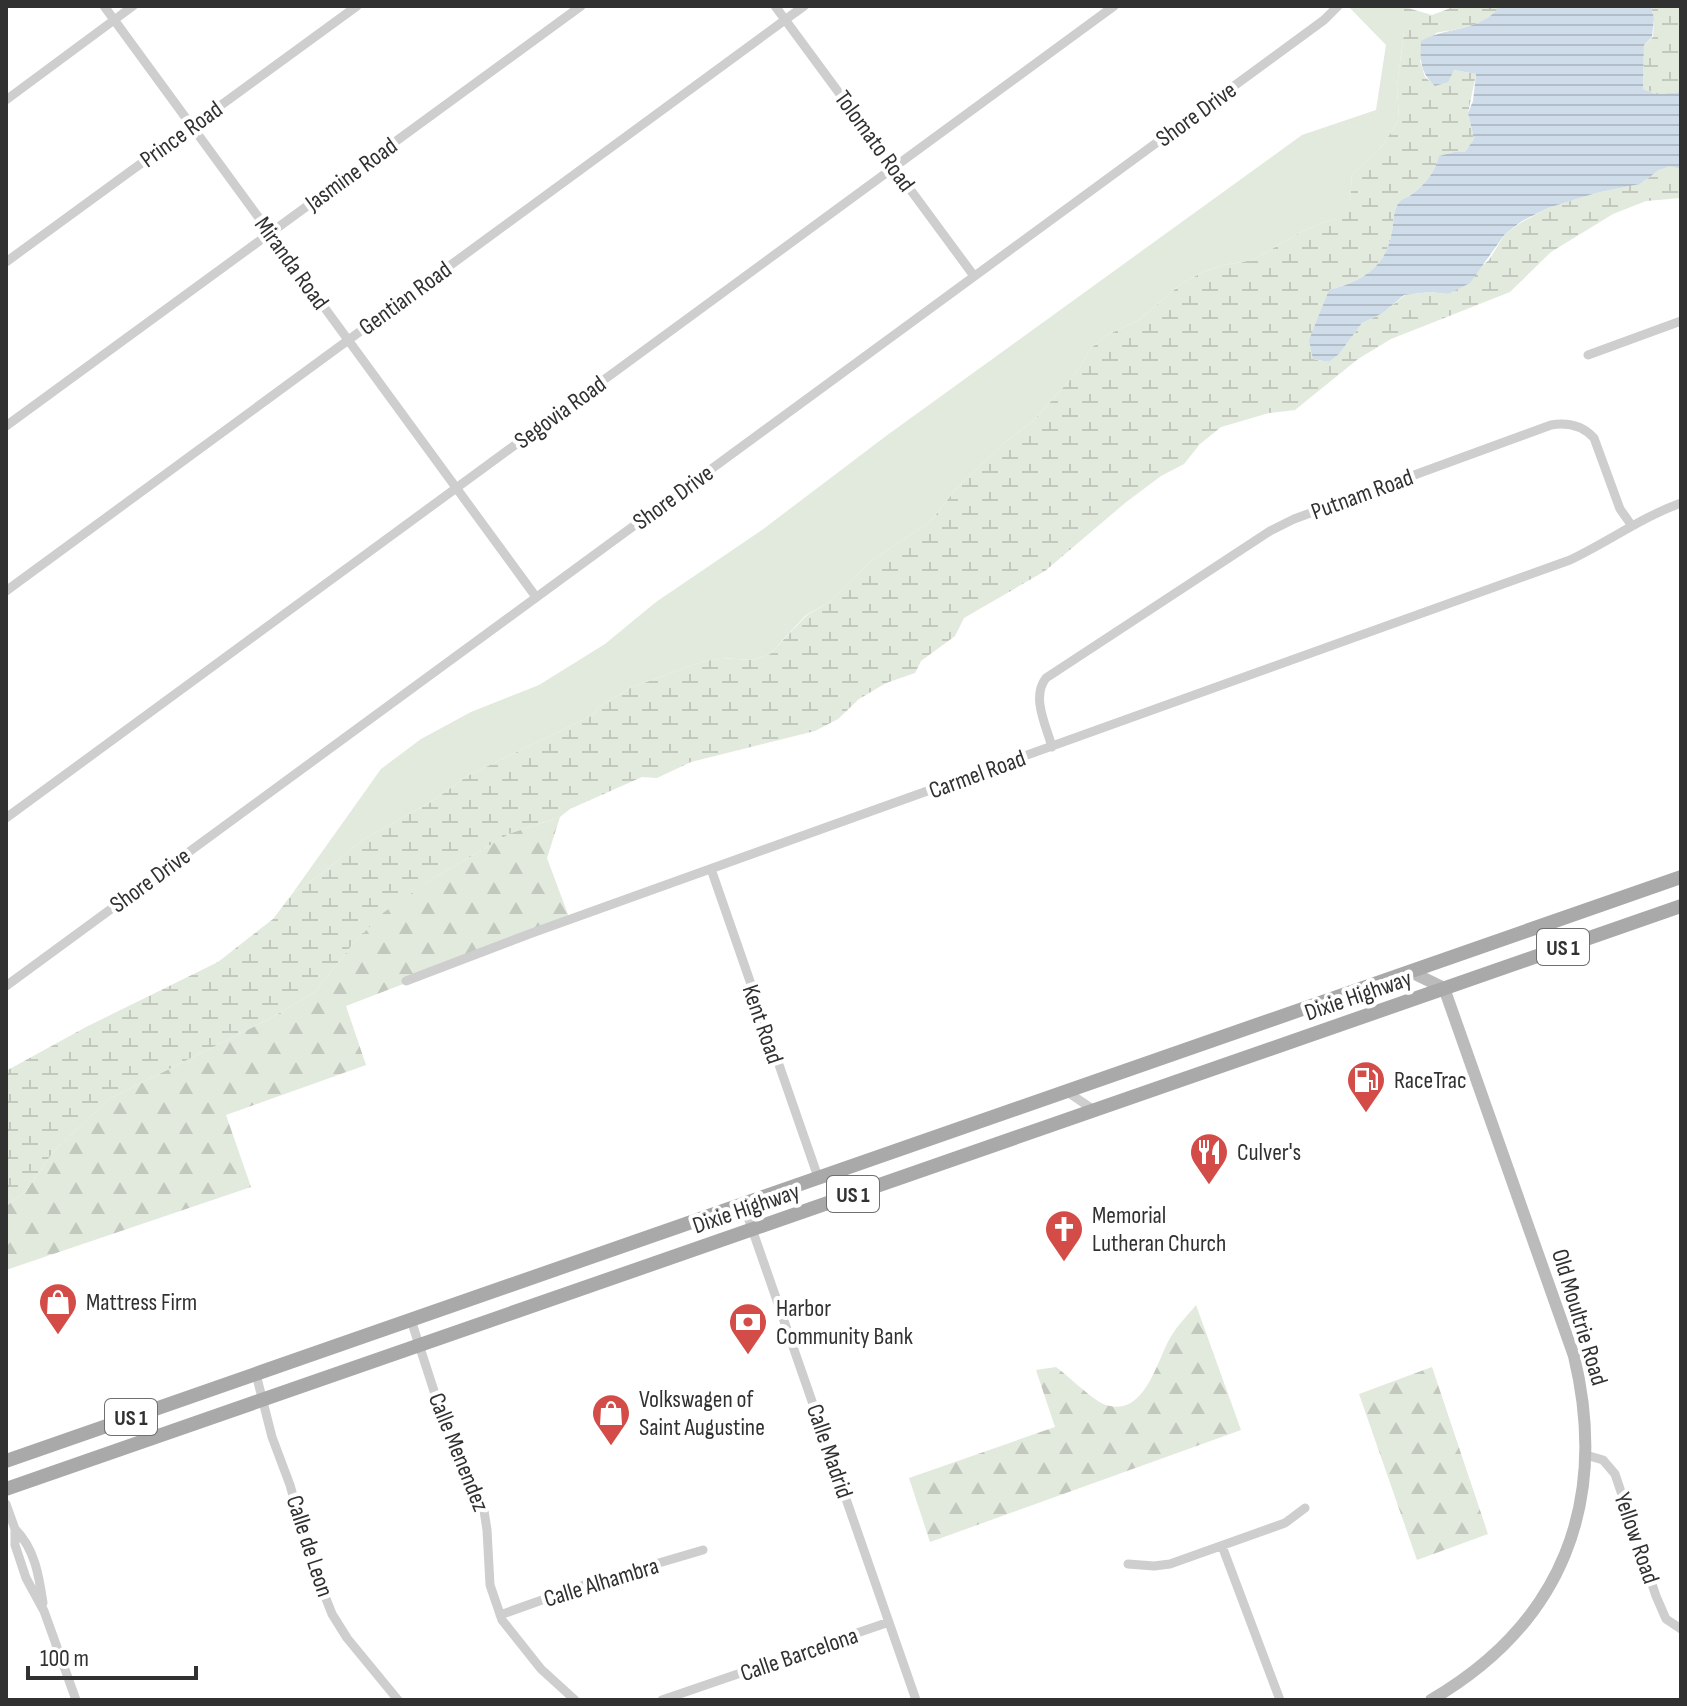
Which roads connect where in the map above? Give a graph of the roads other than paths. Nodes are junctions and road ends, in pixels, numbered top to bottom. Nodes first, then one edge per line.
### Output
1 (104, 6) edge
2 (133, 6) edge
3 (357, 6) edge
4 (581, 6) edge
5 (775, 6) edge
6 (804, 6) edge
7 (1114, 6) edge
8 (1338, 6) edge
9 (114, 20) junction
10 (785, 20) junction
11 (6, 100) edge
12 (192, 126) junction
13 (895, 168) junction
14 (271, 232) junction
15 (6, 262) edge
16 (974, 276) junction
17 (1681, 321) edge
18 (348, 339) junction
19 (1588, 355) dead end
20 (6, 426) edge
21 (457, 487) junction
22 (1681, 503) edge
23 (1632, 526) junction
24 (6, 591) edge
25 (536, 597) junction
26 (1052, 747) junction
27 (6, 818) edge
28 (711, 869) junction
29 (1681, 877) edge
30 (1681, 906) edge
31 (1411, 972) junction
32 (406, 981) dead end
33 (6, 986) edge
34 (1444, 988) junction
35 (1066, 1091) junction
36 (1094, 1110) junction
37 (818, 1177) junction
38 (743, 1203) junction
39 (752, 1229) junction
40 (411, 1320) junction
41 (419, 1345) junction
42 (256, 1374) junction
43 (263, 1400) junction
44 (1586, 1455) junction
45 (6, 1461) edge
46 (6, 1489) edge
47 (6, 1504) edge
48 (1305, 1508) dead end
49 (1222, 1546) junction
50 (703, 1550) dead end
51 (1128, 1564) dead end
52 (500, 1615) junction
53 (889, 1622) junction
54 (1681, 1629) edge
55 (76, 1700) edge
56 (398, 1700) edge
57 (575, 1700) edge
58 (662, 1700) edge
59 (916, 1700) edge
60 (1280, 1700) edge
61 (1431, 1700) edge

1 - 9 street, Miranda Road
2 - 9 street
3 - 12 street, Prince Road
4 - 14 street, Jasmine Road
5 - 10 street, Tolomato Road
6 - 10 street, Gentian Road
7 - 13 street, Segovia Road
8 - 16 street, Shore Drive
9 - 11 street
9 - 12 street, Miranda Road
10 - 13 street, Tolomato Road
10 - 18 street, Gentian Road
12 - 14 street, Miranda Road
12 - 15 street, Prince Road
13 - 16 street, Tolomato Road
13 - 21 street, Segovia Road
14 - 18 street, Miranda Road
14 - 20 street, Jasmine Road
16 - 25 street, Shore Drive
17 - 19 street
18 - 21 street, Miranda Road
18 - 24 street, Gentian Road
21 - 25 street, Miranda Road
21 - 27 street, Segovia Road
22 - 23 street
23 - 26 street, Carmel Road
23 - 26 street, Putnam Road
25 - 33 street, Shore Drive
26 - 28 street, Carmel Road
28 - 32 street, Carmel Road
28 - 37 street, Kent Road
29 - 31 main road, US 1
30 - 34 main road, Dixie Highway / US 1
31 - 34 main road
31 - 35 main road, US 1
34 - 36 main road, Dixie Highway / US 1
34 - 44 main road, Old Moultrie Road
35 - 36 street
35 - 37 main road, US 1
36 - 39 main road, Dixie Highway / US 1
37 - 38 main road, US 1
38 - 39 street, Calle Madrid
38 - 40 main road, US 1
39 - 41 main road, Dixie Highway / US 1
39 - 53 street, Calle Madrid
40 - 41 street, Calle Menendez
40 - 42 main road, US 1
41 - 43 main road, Dixie Highway / US 1
41 - 52 street, Calle Menendez
42 - 43 street, Calle de Leon
42 - 45 main road, US 1
43 - 46 main road, Dixie Highway / US 1
43 - 56 street, Calle de Leon
44 - 54 street, Yellow Road
44 - 61 main road, Old Moultrie Road
47 - 55 street
48 - 49 street
49 - 51 street
49 - 60 street
50 - 52 street, Calle Alhambra
52 - 57 street, Calle Menendez
53 - 58 street, Calle Barcelona
53 - 59 street, Calle Madrid

